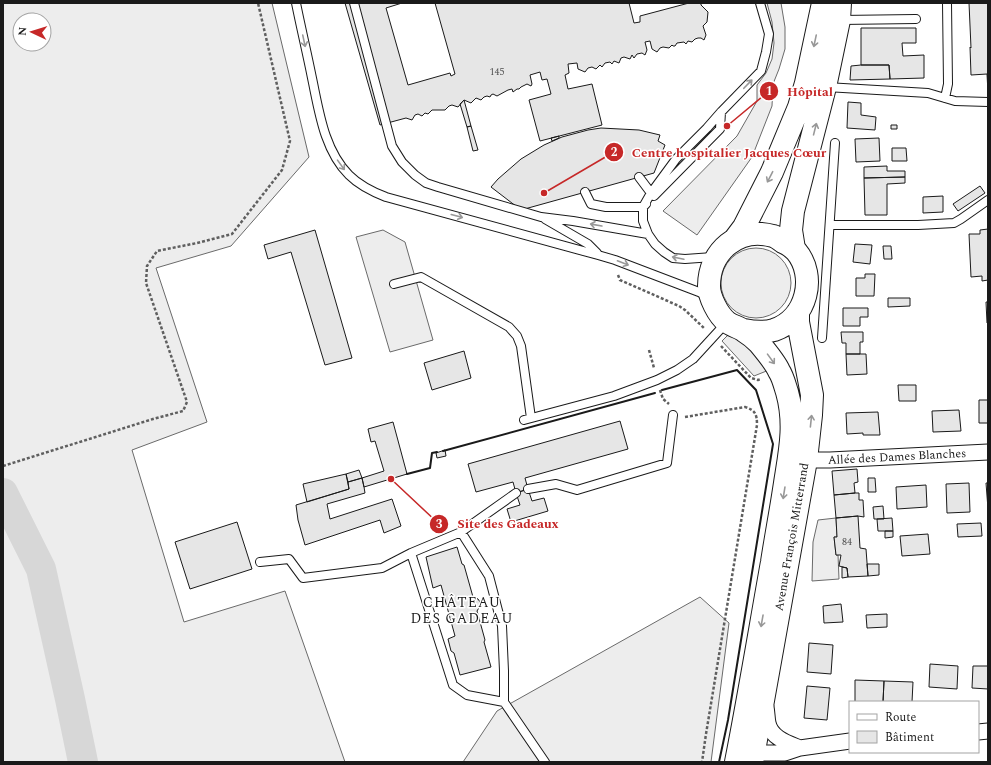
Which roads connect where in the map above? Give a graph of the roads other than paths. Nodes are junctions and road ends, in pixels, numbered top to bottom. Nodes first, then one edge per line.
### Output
1 (296, 3) edge
2 (354, 3) edge
3 (760, 3) edge
4 (823, 3) edge
5 (948, 3) edge
6 (840, 12) edge
7 (916, 19) dead end
8 (816, 85) junction
9 (945, 98) junction
10 (988, 102) edge
11 (721, 112) junction
12 (834, 143) dead end
13 (639, 177) dead end
14 (585, 192) dead end
15 (651, 193) junction
16 (988, 200) edge
17 (643, 207) junction
18 (541, 216) junction
19 (830, 225) junction
20 (648, 234) junction
21 (735, 239) junction
22 (794, 249) junction
23 (598, 255) junction
24 (716, 257) junction
25 (394, 284) dead end
26 (816, 284) junction
27 (711, 298) junction
28 (798, 312) junction
29 (728, 330) junction
30 (822, 338) dead end
31 (673, 415) road end
32 (988, 452) edge
33 (806, 460) junction
34 (528, 489) dead end
35 (516, 492) dead end
36 (460, 532) junction
37 (410, 553) junction
38 (260, 562) dead end
39 (765, 690) junction
40 (504, 702) junction
41 (849, 742) edge
42 (800, 748) junction
43 (746, 753) edge
44 (785, 758) edge
45 (545, 762) edge

1 -> 23 lane
2 - 18 lane
11 -> 3 lane
4 -> 8 main road
5 - 9 lane
6 - 7 lane
6 - 8 main road
8 - 9 lane
8 -> 21 main road
22 -> 8 main road
9 - 10 lane
11 - 15 lane
11 - 17 lane
12 - 19 lane
13 - 15 lane
14 - 17 lane
15 - 17 lane
16 - 19 lane
17 - 20 lane
20 -> 18 lane
18 - 23 lane
19 - 26 lane
24 -> 20 lane
21 - 22 main road
21 - 24 main road
22 - 26 main road
23 -> 27 lane
24 - 27 main road
25 - 29 lane
26 - 28 main road
26 - 30 lane
27 - 29 main road
28 - 29 main road
33 -> 28 main road, Avenue François Mitterrand
29 -> 43 main road, Avenue François Mitterrand
31 - 34 lane
32 - 33 street, Allée des Dames Blanches
33 - 39 main road, Avenue François Mitterrand
35 - 36 lane
36 - 37 lane
36 - 40 lane
37 - 38 lane
37 - 40 lane
39 - 42 street
39 - 43 main road, Avenue François Mitterrand
40 - 45 lane
41 - 42 street
42 - 44 street
43 - 44 street

